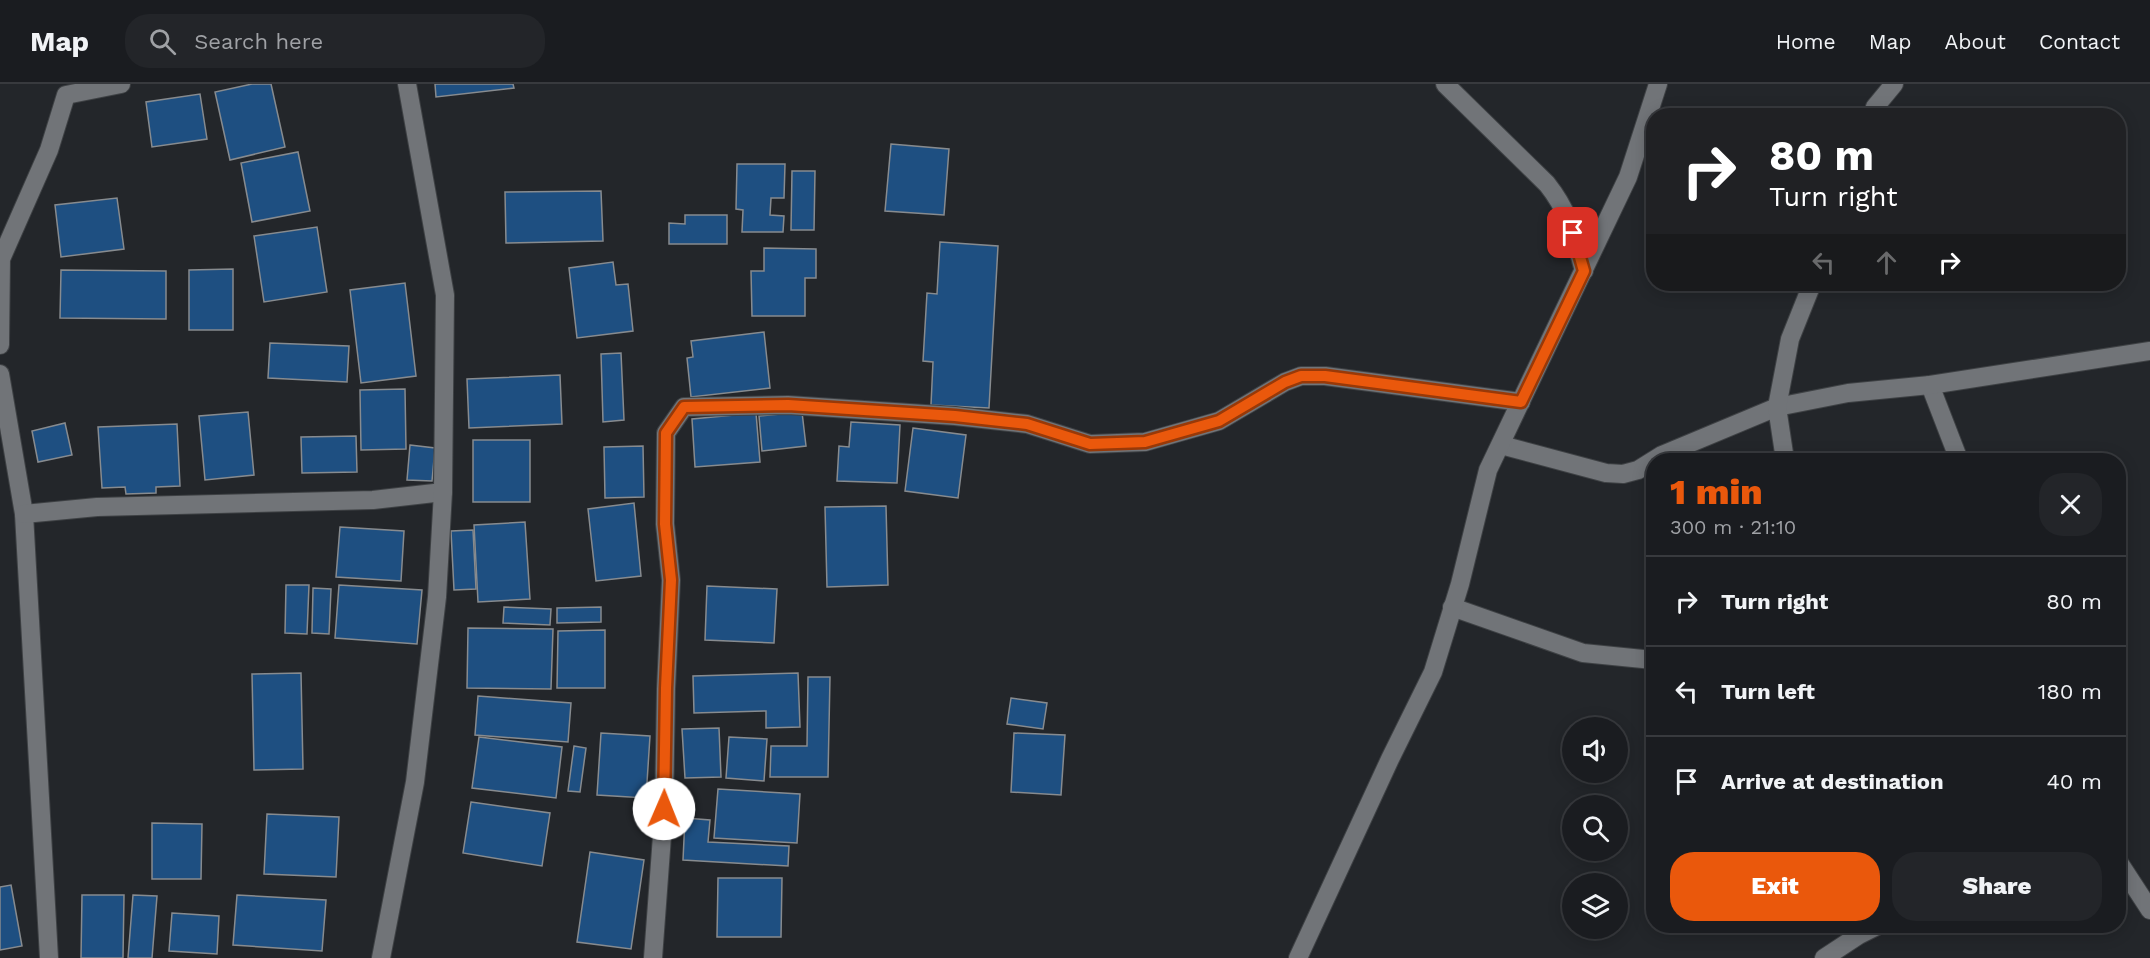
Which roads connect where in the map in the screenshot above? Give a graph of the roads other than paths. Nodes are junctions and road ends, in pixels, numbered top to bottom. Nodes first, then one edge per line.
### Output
1 (121, 84) edge
2 (407, 84) edge
3 (1445, 84) edge
4 (1658, 84) edge
5 (1894, 84) edge
6 (1650, 108) edge
7 (1875, 108) edge
8 (1646, 121) edge
9 (1584, 271) junction
10 (1809, 291) edge
11 (0, 345) edge
12 (2150, 351) edge
13 (0, 374) edge
14 (1930, 385) junction
15 (1521, 402) junction
16 (1777, 407) junction
17 (1501, 445) junction
18 (1667, 453) edge
19 (1784, 453) edge
20 (1956, 453) edge
21 (1646, 465) edge
22 (443, 492) junction
23 (24, 514) junction
24 (1452, 607) junction
25 (1646, 659) edge
26 (2126, 873) edge
27 (2150, 910) edge
28 (1863, 933) edge
29 (49, 958) edge
30 (381, 958) edge
31 (653, 958) edge
32 (1298, 958) edge
33 (1824, 958) edge

1 - 11 street
2 - 22 street
3 - 9 street
4 - 6 street
5 - 7 street
8 - 9 street
9 - 15 street
10 - 16 street
12 - 14 street
13 - 23 street
14 - 16 street
14 - 20 street
15 - 17 street
15 - 31 street
16 - 18 street
16 - 19 street
17 - 21 street
17 - 24 street
22 - 23 street
22 - 30 street
23 - 29 street
24 - 25 street
24 - 32 street
26 - 27 street
28 - 33 street

